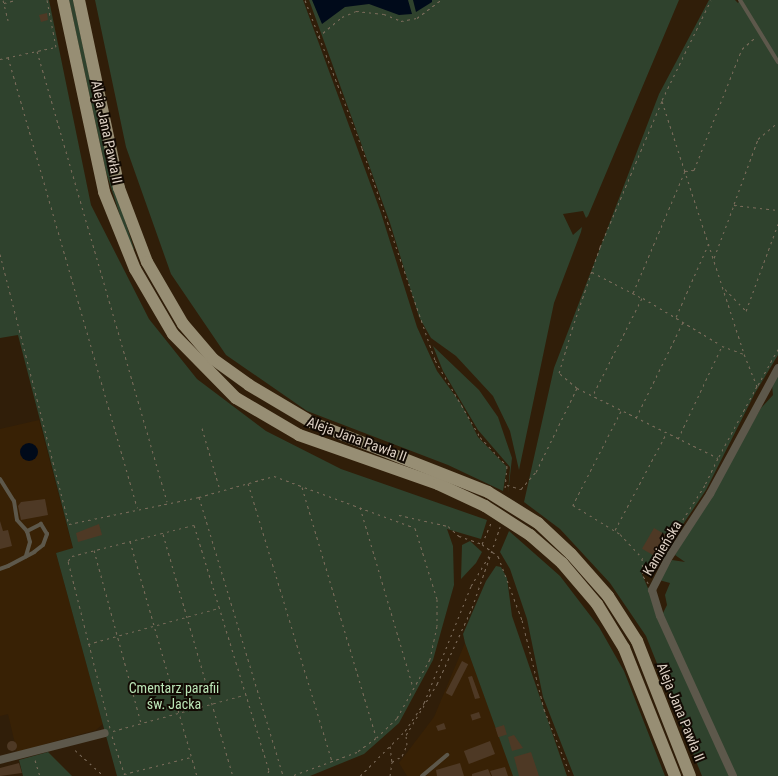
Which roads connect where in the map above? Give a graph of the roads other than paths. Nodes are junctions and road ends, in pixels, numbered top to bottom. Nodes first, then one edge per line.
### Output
1 (63, 0) edge
2 (79, 0) edge
3 (740, 0) edge
4 (778, 62) edge
5 (778, 368) edge
6 (0, 479) edge
7 (27, 531) junction
8 (26, 556) junction
9 (0, 569) edge
10 (108, 732) road end
11 (447, 755) dead end
12 (0, 760) edge
13 (422, 776) edge
14 (675, 776) edge
15 (690, 776) edge
16 (732, 776) edge

1 - 14 main road, Aleja Jana Pawła II, bridge
2 - 15 main road, Aleja Jana Pawła II, bridge
3 - 4 lane
5 - 16 street, Kamieńska
6 - 7 lane
7 - 8 lane
7 - 8 lane
8 - 9 lane
10 - 12 street
11 - 13 lane

